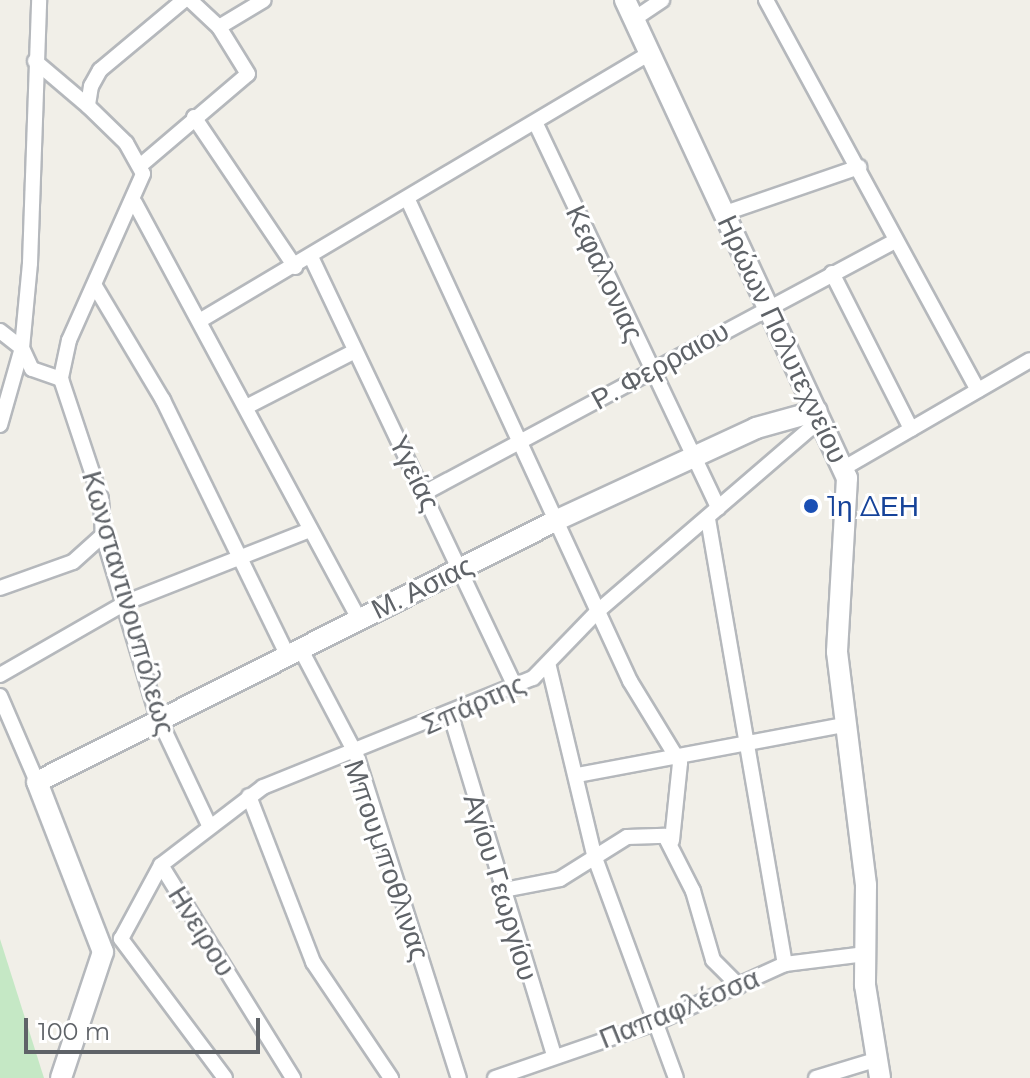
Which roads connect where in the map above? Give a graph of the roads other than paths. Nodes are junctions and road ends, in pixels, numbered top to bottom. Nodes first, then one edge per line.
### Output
1 (39, 0) edge
2 (187, 0) edge
3 (264, 0) edge
4 (625, 0) edge
5 (662, 0) edge
6 (766, 0) edge
7 (634, 19) junction
8 (219, 27) junction
9 (650, 53) junction
10 (35, 61) junction
11 (88, 106) junction
12 (194, 117) junction
13 (536, 124) junction
14 (141, 165) junction
15 (859, 167) junction
16 (408, 200) junction
17 (135, 203) junction
18 (725, 213) junction
19 (895, 241) junction
20 (312, 259) junction
21 (295, 267) junction
22 (832, 273) junction
23 (95, 286) junction
24 (768, 306) junction
25 (201, 320) junction
26 (0, 331) edge
27 (22, 348) junction
28 (355, 351) junction
29 (1030, 360) edge
30 (650, 372) junction
31 (61, 379) junction
32 (978, 390) junction
33 (248, 406) junction
34 (819, 415) junction
35 (0, 425) edge
36 (911, 429) junction
37 (519, 442) junction
38 (690, 457) junction
39 (844, 468) junction
40 (426, 492) junction
41 (713, 514) junction
42 (555, 521) junction
43 (310, 530) junction
44 (103, 535) junction
45 (237, 556) junction
46 (459, 569) junction
47 (0, 588) edge
48 (127, 602) junction
49 (598, 611) junction
50 (358, 618) junction
51 (294, 651) junction
52 (549, 667) junction
53 (0, 675) edge
54 (516, 688) junction
55 (0, 696) edge
56 (157, 715) junction
57 (451, 716) junction
58 (845, 725) junction
59 (750, 743) junction
60 (356, 754) junction
61 (672, 756) junction
62 (577, 775) junction
63 (37, 782) junction
64 (249, 796) junction
65 (208, 823) junction
66 (672, 841) junction
67 (595, 858) junction
68 (161, 865) junction
69 (504, 890) junction
70 (865, 954) junction
71 (785, 964) junction
72 (739, 986) junction
73 (655, 1023) junction
74 (554, 1056) junction
75 (878, 1069) edge
76 (61, 1078) edge
77 (225, 1078) edge
78 (293, 1078) edge
79 (391, 1078) edge
80 (459, 1078) edge
81 (495, 1078) edge
82 (676, 1078) edge
83 (816, 1078) edge

1 - 10 street
2 - 8 street
2 - 11 street
3 - 8 street
4 - 7 street, Ηρώων Πολυτεχνείου
5 - 7 street
6 - 15 street
7 - 9 street, Ηρώων Πολυτεχνείου
8 - 12 street
9 - 13 street
9 - 18 street, Ηρώων Πολυτεχνείου
10 - 11 street
10 - 27 street
11 - 14 street
12 - 14 street
12 - 21 street
13 - 16 street
13 - 30 street, Κεφαλονιας
14 - 17 street
15 - 18 street
15 - 19 street
16 - 20 street
16 - 37 street
17 - 23 street
17 - 25 street
18 - 24 street, Ηρώων Πολυτεχνείου
19 - 22 street, Ρ. Φερραιου
19 - 32 street
20 - 21 street
20 - 28 street, Υγείας
21 - 25 street
22 - 24 street, Ρ. Φερραιου
22 - 36 street
23 - 31 street
23 - 45 street, Μπουμποθλινας
24 - 30 street, Ρ. Φερραιου
24 - 34 street, Ηρώων Πολυτεχνείου
25 - 33 street
26 - 27 street
27 - 31 street
27 - 35 street
28 - 33 street
28 - 40 street, Υγείας
29 - 32 street
30 - 37 street, Ρ. Φερραιου
30 - 38 street, Κεφαλονιας
31 - 44 street, Κωνσταντινουπόλεως
32 - 36 street
33 - 43 street
34 - 38 street, Μ. Ασιας
34 - 39 street, Ηρώων Πολυτεχνείου
34 - 41 street, Σπάρτης
36 - 39 street
37 - 40 street, Ρ. Φερραιου
37 - 42 street
38 - 41 street, Κεφαλονιας
38 - 42 street, Μ. Ασιας
39 - 58 street, Ηρώων Πολυτεχνείου
40 - 46 street, Υγείας
41 - 49 street, Σπάρτης
41 - 59 street, Κεφαλονιας
42 - 46 street, Μ. Ασιας
42 - 49 street
43 - 45 street
43 - 50 street
44 - 47 street
44 - 48 street, Κωνσταντινουπόλεως
45 - 48 street
45 - 51 street, Μπουμποθλινας
46 - 50 street, Μ. Ασιας
46 - 54 street, Υγείας
48 - 53 street
48 - 56 street, Κωνσταντινουπόλεως
49 - 52 street, Σπάρτης
49 - 61 street
50 - 51 street, Μ. Ασιας
51 - 56 street, Μ. Ασιας
51 - 60 street, Μπουμποθλινας
52 - 54 street, Σπάρτης
52 - 62 street
54 - 57 street, Σπάρτης
55 - 63 street
56 - 63 street, Μ. Ασιας
56 - 65 street, Κωνσταντινουπόλεως
57 - 60 street, Σπάρτης
57 - 69 street, Αγίου Γεωργίου
58 - 59 street
58 - 70 street, Ηρώων Πολυτεχνείου
59 - 61 street
59 - 71 street, Κεφαλονιας
60 - 64 street, Σπάρτης
60 - 80 street, Μπουμποθλινας
61 - 62 street
61 - 66 street
62 - 67 street
63 - 76 street
64 - 65 street, Σπάρτης
64 - 79 street
65 - 68 street, Σπάρτης
66 - 67 street
66 - 72 street
67 - 69 street
67 - 73 street
68 - 77 street, Σπάρτης
68 - 78 street, Ηνειρου
69 - 74 street, Αγίου Γεωργίου
70 - 71 street, Παπαφλέσσα
70 - 75 street, Ηρώων Πολυτεχνείου
71 - 72 street, Παπαφλέσσα
72 - 73 street, Παπαφλέσσα
73 - 74 street, Παπαφλέσσα
73 - 82 street
74 - 81 street, Παπαφλέσσα
75 - 83 street

